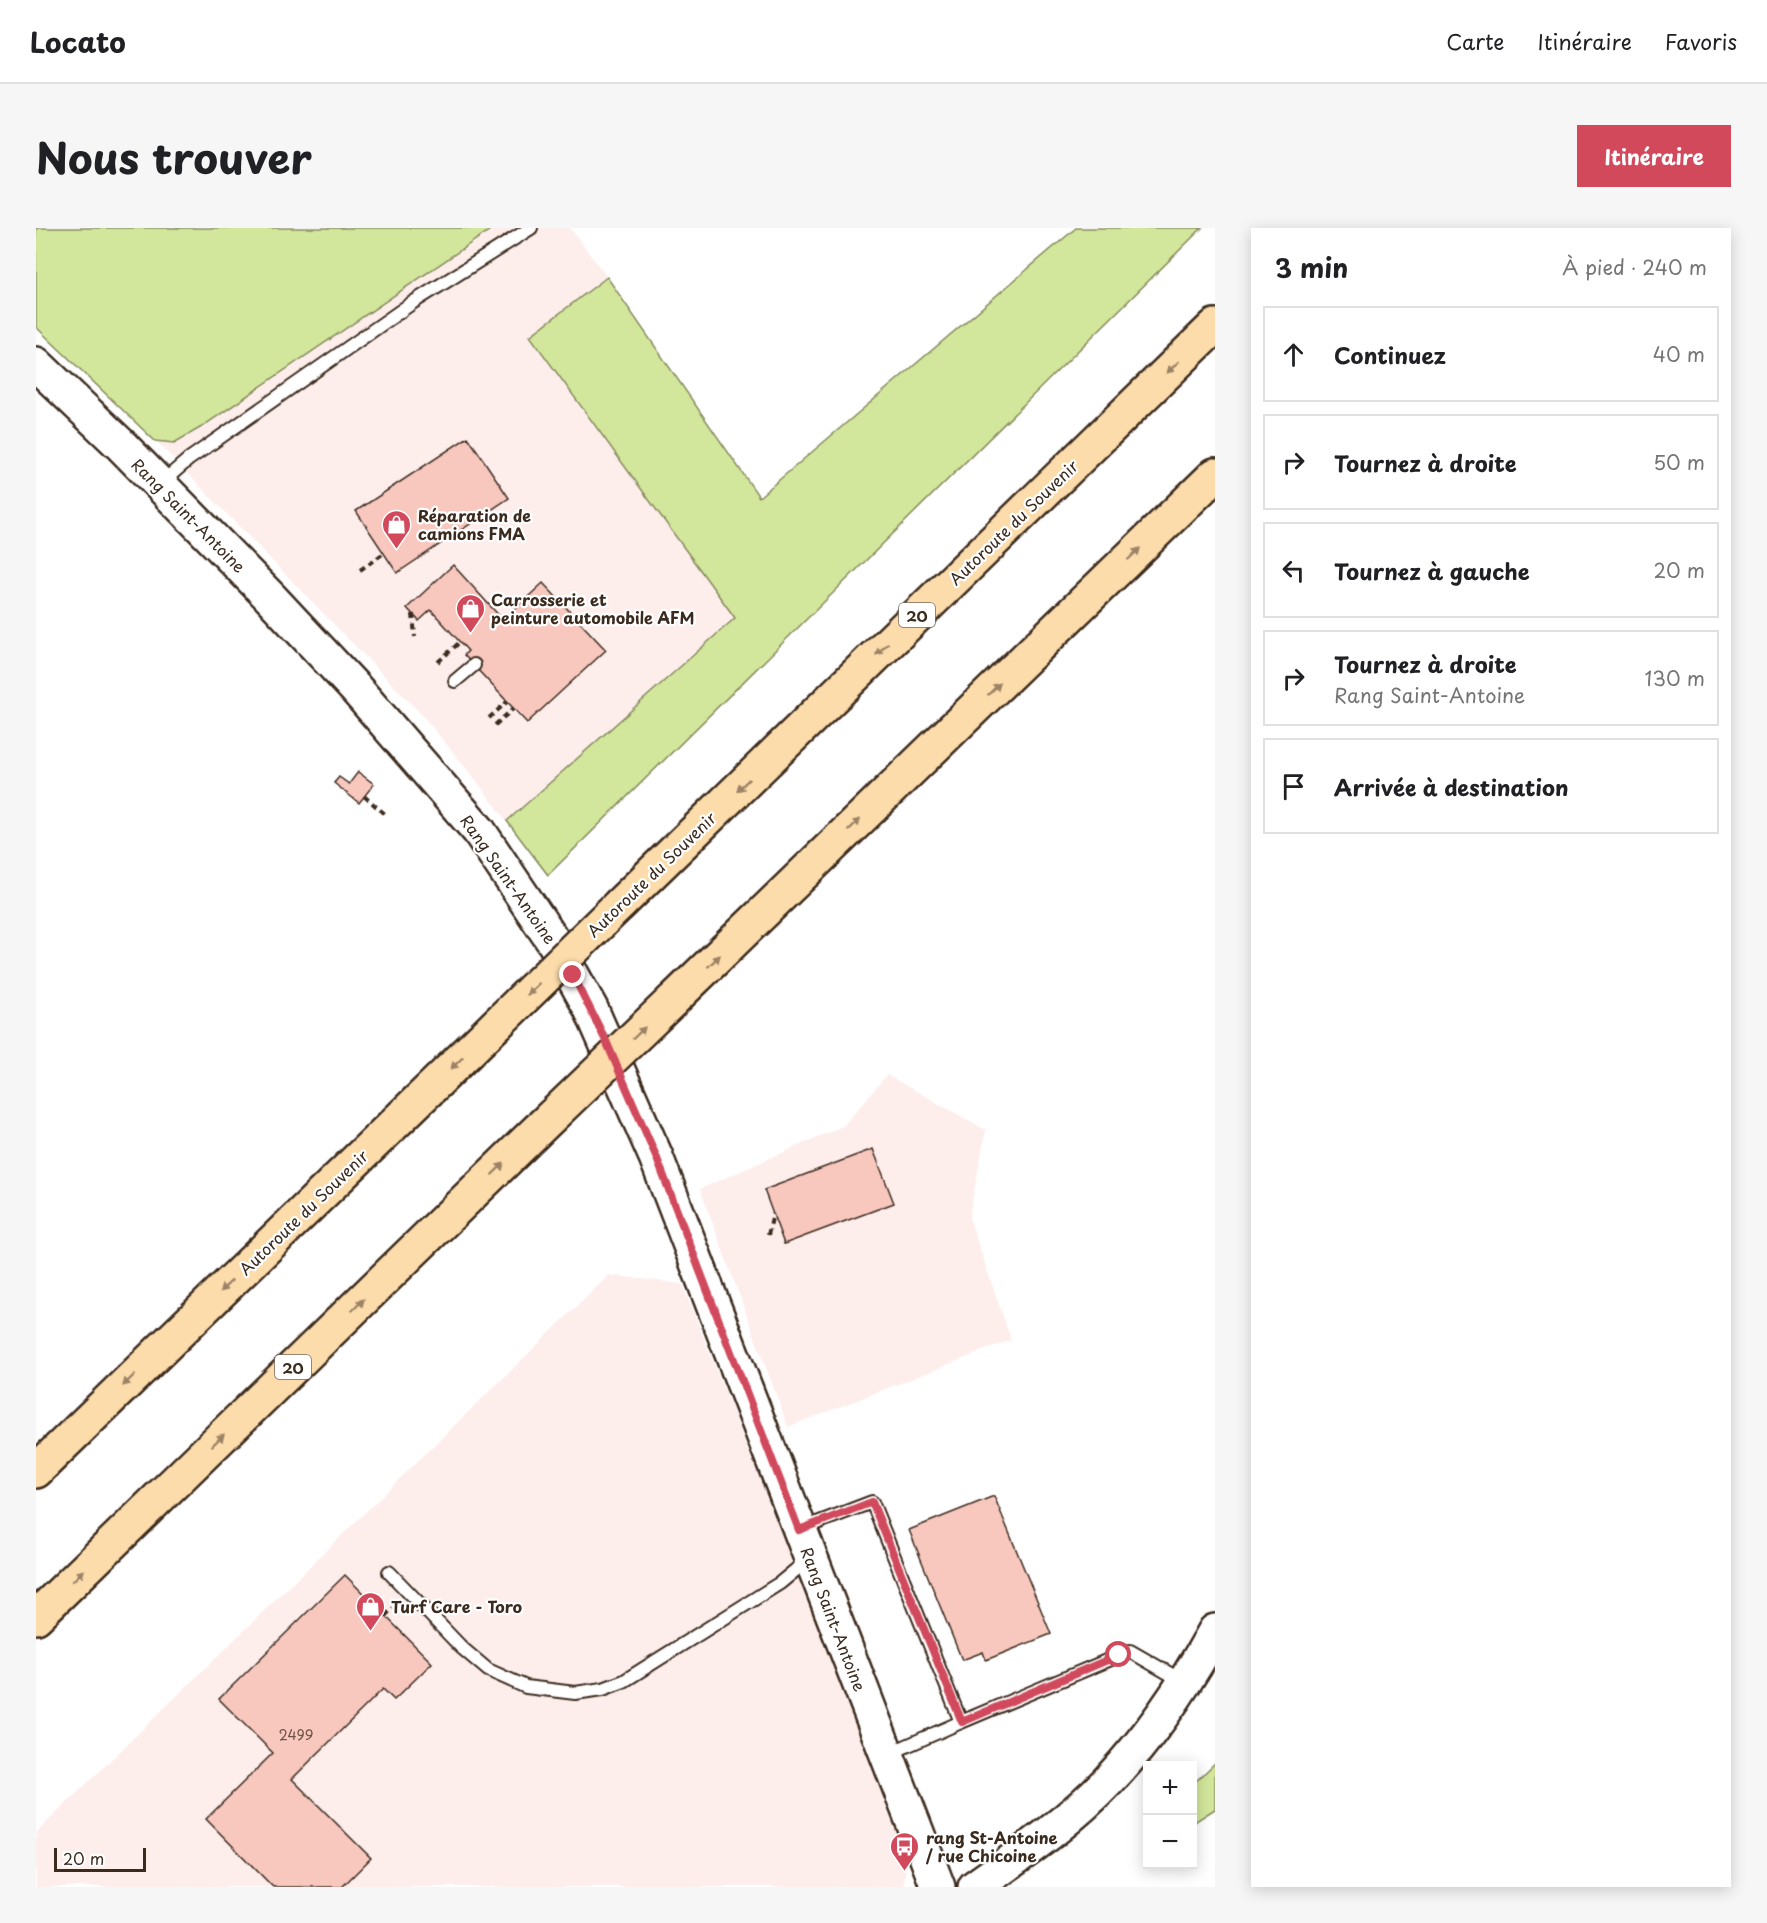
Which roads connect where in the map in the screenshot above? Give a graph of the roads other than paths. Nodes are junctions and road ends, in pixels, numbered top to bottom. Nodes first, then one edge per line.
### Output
1 (531, 228) edge
2 (1215, 326) edge
3 (36, 363) edge
4 (1215, 475) edge
5 (159, 484) junction
6 (474, 665) dead end
7 (455, 681) dead end
8 (36, 1471) edge
9 (804, 1544) junction
10 (389, 1572) dead end
11 (36, 1617) edge
12 (1215, 1631) edge
13 (1185, 1682) junction
14 (962, 1722) junction
15 (887, 1754) junction
16 (938, 1887) edge
17 (975, 1887) edge

1 - 5 lane
2 -> 8 highway, Autoroute du Souvenir / 20, bridge
3 - 5 street, Rang Saint-Antoine
11 -> 4 highway, 20, bridge
5 - 9 street, Rang Saint-Antoine
6 - 7 lane
9 - 10 lane
9 - 14 lane
9 - 15 street, Rang Saint-Antoine
12 - 13 street
13 - 14 lane
13 - 17 street
14 - 15 lane
15 - 16 street, Rang Saint-Antoine

